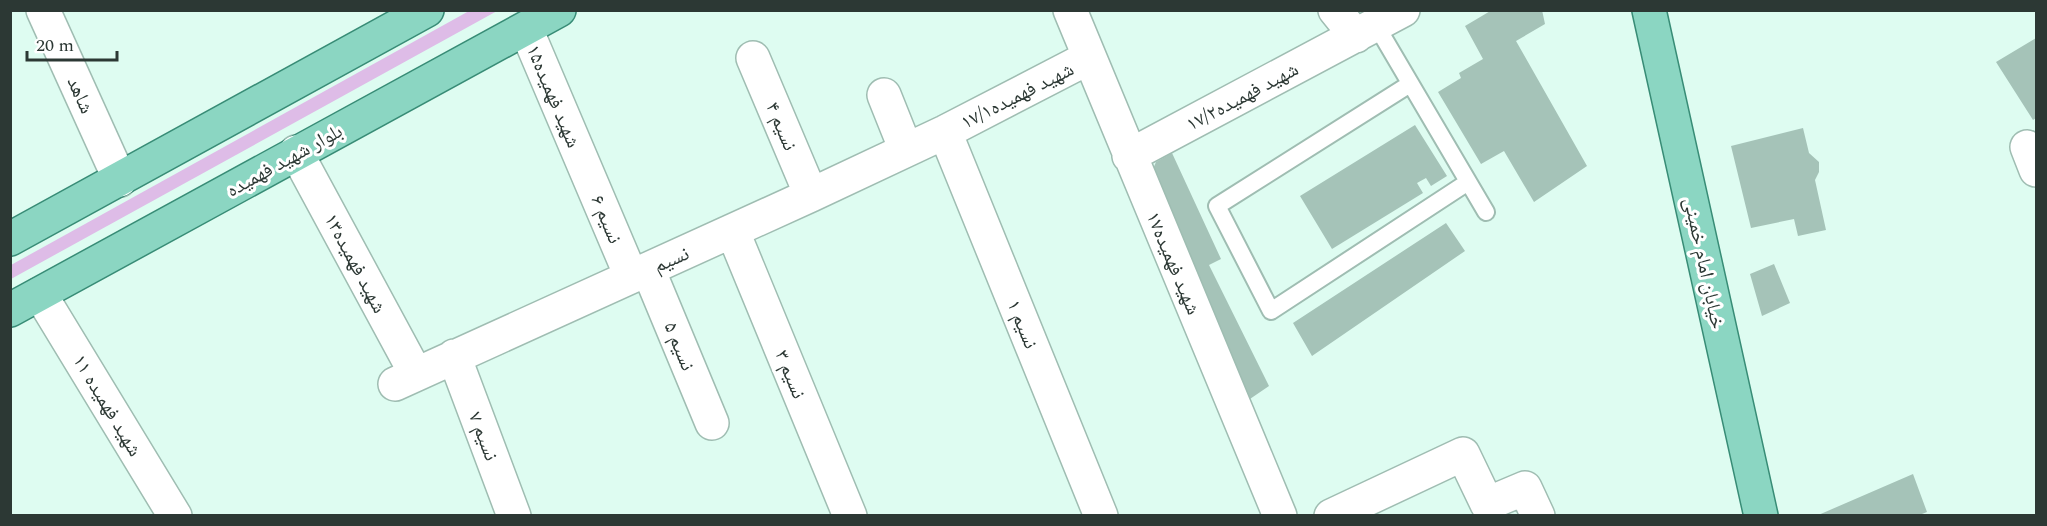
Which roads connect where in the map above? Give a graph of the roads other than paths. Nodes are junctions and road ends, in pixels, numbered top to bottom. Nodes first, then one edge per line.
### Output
1 (43, 10) edge
2 (427, 10) edge
3 (559, 10) edge
4 (1070, 10) edge
5 (1335, 10) edge
6 (1649, 10) edge
7 (1378, 24) edge
8 (526, 29) junction
9 (753, 58) dead end
10 (1088, 58) junction
11 (1410, 84) junction
12 (884, 95) dead end
13 (945, 132) junction
14 (906, 150) junction
15 (296, 152) junction
16 (1129, 156) junction
17 (582, 162) joint
18 (120, 180) junction
19 (1468, 182) junction
20 (811, 195) junction
21 (1485, 212) dead end
22 (733, 231) junction
23 (10, 239) edge
24 (639, 272) junction
25 (40, 294) junction
26 (10, 310) edge
27 (454, 356) junction
28 (405, 379) joint
29 (712, 423) dead end
30 (175, 516) edge
31 (514, 516) edge
32 (850, 516) edge
33 (1101, 516) edge
34 (1280, 516) edge
35 (1331, 516) edge
36 (1538, 516) edge
37 (1761, 516) edge

1 - 18 street, شاهد
2 - 18 main road
3 - 8 main road, بلوار شهید فهمیده
4 - 10 street, شهید فهمیده۱۷
5 - 7 street
6 - 37 main road, خیابان امام خمینی
7 - 11 lane
7 - 16 street, شهید فهمیده۱۷/۲
8 - 15 main road, بلوار شهید فهمیده
8 - 17 street, شهید فهمیده۱۵
9 - 20 street, نسیم ۴
10 - 13 street, شهید فهمیده۱۷/۱
10 - 16 street, شهید فهمیده۱۷
11 - 19 lane
11 - 19 lane
12 - 14 street
13 - 14 street, نسیم
13 - 33 street, نسیم ۱
14 - 20 street, نسیم
15 - 25 main road, بلوار شهید فهمیده
15 - 28 street, شهید فهمیده۱۳
16 - 34 street, شهید فهمیده۱۷
17 - 24 street, نسیم ۶
18 - 23 main road
19 - 21 lane
20 - 22 street, نسیم
22 - 24 street, نسیم
22 - 32 street, نسیم ۳
24 - 27 street, نسیم
24 - 29 street, نسیم ۵
25 - 26 main road, بلوار شهید فهمیده
25 - 30 street, شهید فهمیده ۱۱
27 - 28 street, نسیم
27 - 31 street, نسیم ۷
35 - 36 street

